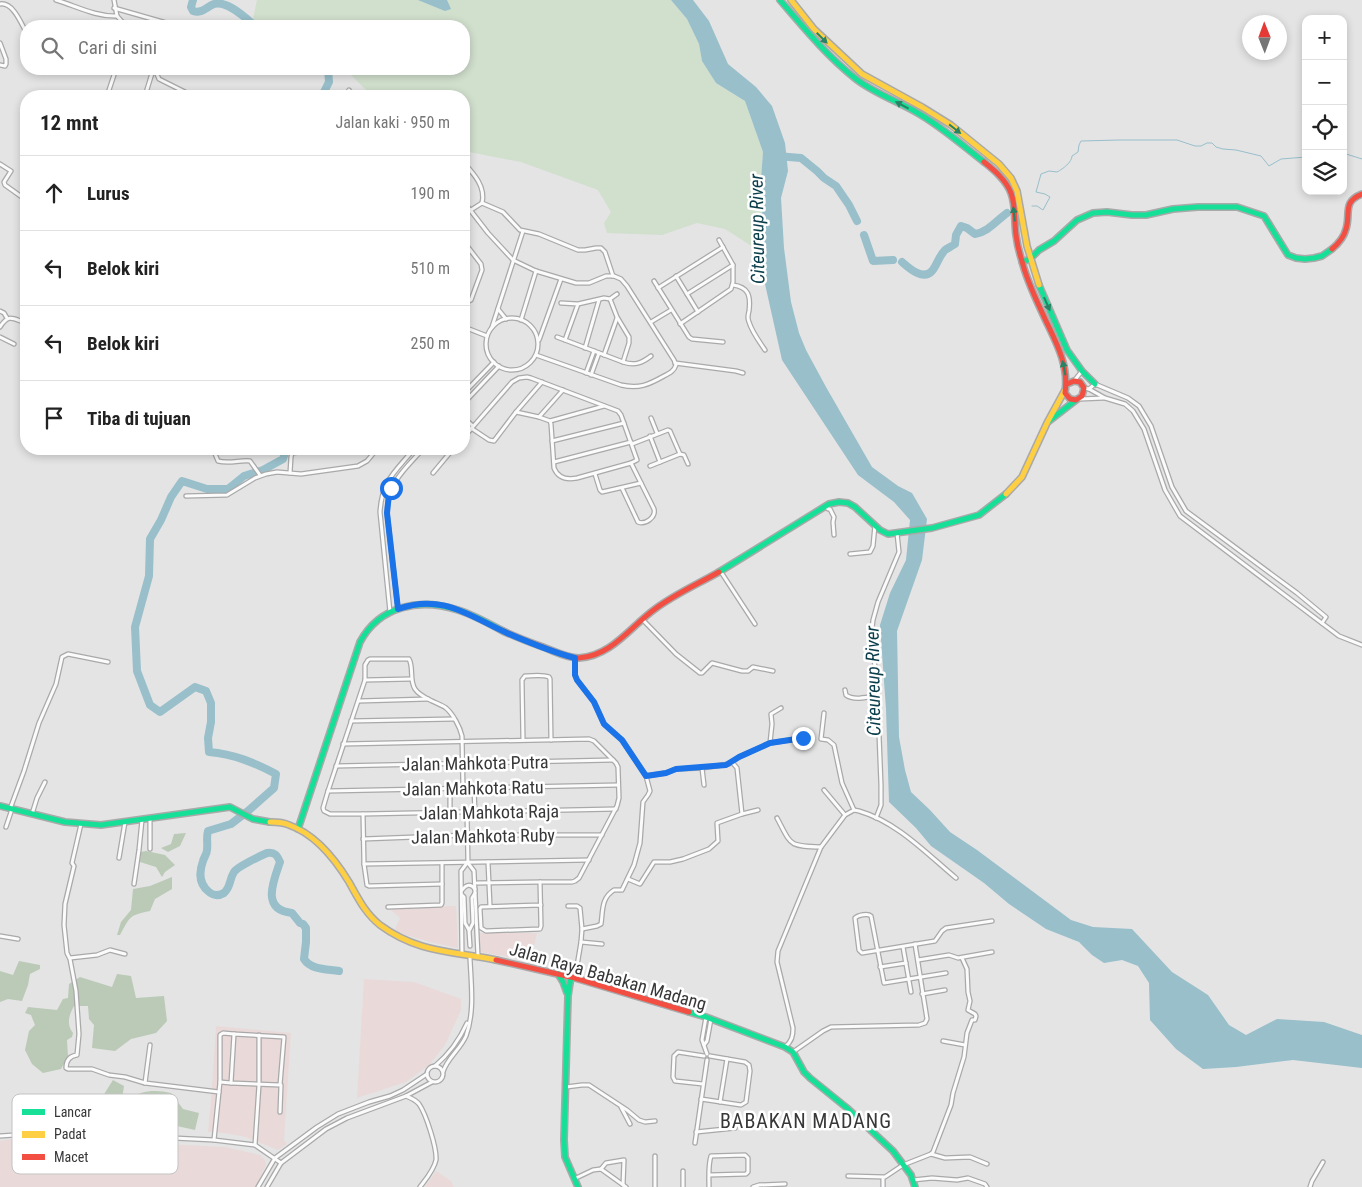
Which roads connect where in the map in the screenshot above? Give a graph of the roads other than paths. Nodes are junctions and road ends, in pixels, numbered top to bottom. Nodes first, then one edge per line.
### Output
1 (56, 0) edge
2 (114, 0) edge
3 (780, 0) edge
4 (791, 0) edge
5 (0, 4) edge
6 (114, 8) junction
7 (117, 16) junction
8 (121, 20) edge
9 (156, 20) edge
10 (20, 23) edge
11 (0, 43) edge
12 (0, 65) edge
13 (114, 75) edge
14 (150, 75) edge
15 (157, 75) edge
16 (109, 90) edge
17 (147, 90) edge
18 (181, 90) edge
19 (0, 164) edge
20 (470, 171) edge
21 (1362, 194) edge
22 (20, 196) edge
23 (482, 203) junction
24 (471, 210) joint
25 (523, 231) junction
26 (719, 240) dead end
27 (723, 247) junction
28 (470, 250) edge
29 (1030, 259) junction
30 (513, 260) junction
31 (1022, 262) junction
32 (734, 265) junction
33 (536, 270) junction
34 (614, 276) junction
35 (676, 276) junction
36 (562, 279) junction
37 (654, 281) dead end
38 (733, 285) junction
39 (658, 288) junction
40 (617, 294) dead end
41 (687, 294) junction
42 (610, 299) junction
43 (470, 300) edge
44 (599, 300) junction
45 (561, 303) dead end
46 (578, 304) junction
47 (498, 309) junction
48 (671, 310) junction
49 (0, 311) edge
50 (698, 312) junction
51 (617, 317) junction
52 (7, 318) junction
53 (506, 319) junction
54 (522, 320) junction
55 (20, 321) edge
56 (651, 322) junction
57 (680, 324) junction
58 (0, 327) edge
59 (492, 328) junction
60 (470, 329) edge
61 (488, 336) junction
62 (0, 337) edge
63 (557, 337) dead end
64 (565, 340) junction
65 (538, 341) junction
66 (722, 342) dead end
67 (14, 344) dead end
68 (585, 348) junction
69 (765, 350) dead end
70 (594, 351) junction
71 (599, 353) junction
72 (536, 355) junction
73 (604, 355) junction
74 (651, 356) dead end
75 (494, 362) junction
76 (623, 362) junction
77 (675, 363) junction
78 (499, 366) junction
79 (1082, 371) junction
80 (586, 373) junction
81 (743, 373) dead end
82 (591, 375) junction
83 (1074, 381) junction
84 (542, 382) junction
85 (1067, 384) junction
86 (1095, 384) junction
87 (470, 387) edge
88 (1086, 389) junction
89 (563, 390) junction
90 (1065, 390) junction
91 (470, 397) edge
92 (1105, 398) junction
93 (1078, 399) junction
94 (605, 405) junction
95 (516, 412) junction
96 (539, 416) junction
97 (652, 418) dead end
98 (550, 421) junction
99 (624, 423) junction
100 (1047, 423) junction
101 (471, 428) joint
102 (657, 433) junction
103 (650, 436) junction
104 (552, 441) junction
105 (631, 443) junction
106 (680, 454) junction
107 (216, 455) edge
108 (291, 455) edge
109 (372, 455) edge
110 (409, 455) edge
111 (418, 455) edge
112 (448, 455) edge
113 (554, 462) junction
114 (660, 462) junction
115 (631, 464) junction
116 (688, 464) dead end
117 (650, 466) dead end
118 (290, 473) junction
119 (433, 473) dead end
120 (259, 474) junction
121 (595, 474) junction
122 (641, 483) junction
123 (622, 488) junction
124 (186, 496) dead end
125 (826, 506) junction
126 (875, 525) junction
127 (899, 533) junction
128 (834, 535) dead end
129 (850, 554) dead end
130 (720, 571) junction
131 (398, 609) junction
132 (390, 612) junction
133 (1321, 613) junction
134 (642, 619) junction
135 (1316, 619) junction
136 (755, 624) dead end
137 (1322, 624) junction
138 (1362, 645) edge
139 (575, 658) junction
140 (108, 662) dead end
141 (773, 671) dead end
142 (411, 679) junction
143 (365, 680) junction
144 (845, 690) dead end
145 (878, 695) junction
146 (428, 699) junction
147 (359, 701) junction
148 (781, 708) dead end
149 (824, 713) dead end
150 (454, 719) junction
151 (351, 721) junction
152 (808, 736) dead end
153 (523, 740) junction
154 (551, 740) junction
155 (462, 742) junction
156 (770, 743) junction
157 (343, 744) junction
158 (614, 760) junction
159 (732, 762) junction
160 (463, 763) junction
161 (336, 766) junction
162 (702, 768) junction
163 (646, 776) junction
164 (45, 782) dead end
165 (618, 785) junction
166 (704, 785) dead end
167 (450, 788) junction
168 (463, 788) junction
169 (474, 788) junction
170 (824, 790) dead end
171 (328, 791) junction
172 (0, 806) edge
173 (11, 809) junction
174 (616, 809) junction
175 (758, 810) dead end
176 (854, 810) junction
177 (475, 812) junction
178 (450, 813) junction
179 (467, 813) junction
180 (32, 814) junction
181 (363, 814) junction
182 (742, 814) junction
183 (845, 814) junction
184 (777, 818) dead end
185 (876, 818) junction
186 (150, 819) junction
187 (142, 820) junction
188 (125, 822) junction
189 (81, 824) junction
190 (6, 827) dead end
191 (298, 829) junction
192 (468, 835) junction
193 (602, 835) junction
194 (363, 838) junction
195 (821, 847) junction
196 (150, 849) dead end
197 (119, 858) dead end
198 (589, 860) junction
199 (442, 862) junction
200 (488, 862) junction
201 (468, 863) junction
202 (364, 864) junction
203 (956, 878) dead end
204 (628, 879) junction
205 (540, 882) junction
206 (477, 883) dead end
207 (489, 883) junction
208 (134, 884) dead end
209 (442, 884) junction
210 (476, 891) junction
211 (461, 892) junction
212 (540, 905) junction
213 (490, 906) junction
214 (568, 906) dead end
215 (388, 907) dead end
216 (992, 921) dead end
217 (582, 929) junction
218 (470, 930) junction
219 (0, 936) edge
220 (18, 939) dead end
221 (581, 942) junction
222 (602, 944) dead end
223 (916, 944) junction
224 (470, 946) dead end
225 (903, 946) junction
226 (877, 951) junction
227 (992, 952) dead end
228 (125, 954) dead end
229 (462, 954) junction
230 (478, 956) junction
231 (70, 958) junction
232 (470, 958) dead end
233 (962, 958) junction
234 (918, 960) junction
235 (906, 963) junction
236 (880, 967) junction
237 (946, 973) dead end
238 (558, 974) junction
239 (573, 977) junction
240 (920, 977) junction
241 (909, 980) junction
242 (945, 990) dead end
243 (911, 992) dead end
244 (922, 994) junction
245 (568, 996) junction
246 (470, 1015) junction
247 (708, 1018) junction
248 (234, 1034) junction
249 (259, 1035) junction
250 (943, 1041) dead end
251 (965, 1045) junction
252 (150, 1046) dead end
253 (785, 1046) junction
254 (793, 1052) junction
255 (707, 1056) junction
256 (727, 1059) junction
257 (434, 1066) junction
258 (443, 1072) junction
259 (427, 1074) junction
260 (220, 1082) junction
261 (432, 1082) junction
262 (145, 1083) junction
263 (231, 1083) junction
264 (281, 1084) junction
265 (703, 1084) junction
266 (259, 1085) junction
267 (566, 1088) junction
268 (220, 1092) junction
269 (406, 1096) junction
270 (700, 1099) junction
271 (720, 1102) junction
272 (621, 1106) junction
273 (280, 1112) dead end
274 (655, 1121) dead end
275 (630, 1124) dead end
276 (734, 1128) dead end
277 (696, 1132) junction
278 (178, 1138) edge
279 (214, 1140) junction
280 (695, 1143) dead end
281 (255, 1145) junction
282 (931, 1154) junction
283 (655, 1156) dead end
284 (275, 1158) junction
285 (281, 1162) junction
286 (1323, 1162) dead end
287 (987, 1164) dead end
288 (904, 1165) junction
289 (601, 1170) junction
290 (683, 1171) dead end
291 (709, 1175) junction
292 (848, 1176) dead end
293 (883, 1178) junction
294 (574, 1179) junction
295 (912, 1180) junction
296 (786, 1184) dead end
297 (624, 1186) edge
298 (258, 1187) edge
299 (267, 1187) edge
300 (420, 1187) edge
301 (578, 1187) edge
302 (655, 1187) edge
303 (683, 1187) edge
304 (709, 1187) edge
305 (753, 1187) edge
306 (883, 1187) edge
307 (915, 1187) edge
308 (986, 1187) edge
309 (1310, 1187) edge

1 - 7 street
2 - 6 street
31 -> 3 street
4 -> 29 street
5 - 10 street
6 - 7 street
6 - 9 street
7 - 8 street
11 - 12 street
13 - 16 street
14 - 17 street
15 - 18 street
19 - 22 street
20 - 23 street
21 - 29 street
23 - 24 street
23 - 25 street
24 - 30 street
25 - 30 street
25 - 34 street
26 - 27 street
27 - 32 street
27 - 35 street
28 - 43 street
29 - 31 street
29 -> 79 street
30 - 33 street
30 - 47 street
85 -> 31 street
32 - 38 street
32 - 41 street
33 - 36 street
33 - 54 street
34 - 36 street
34 - 56 street
35 - 39 street
35 - 41 street
36 - 65 street
37 - 39 street
38 - 50 street
38 - 69 street
39 - 48 street
40 - 42 street
41 - 50 street
42 - 44 street
42 - 51 street
44 - 46 street
44 - 68 street
45 - 46 street
46 - 64 street
47 - 53 street
47 - 59 street
48 - 56 street
48 - 57 street
49 - 52 street
50 - 57 street
51 - 73 street
51 - 76 street
52 - 55 street
52 - 58 street
53 - 54 street
53 - 59 street
54 - 65 street
56 - 77 street
57 - 66 street
59 - 61 street
60 - 61 street
61 - 75 street
62 - 67 street
63 - 64 street
64 - 68 street
65 - 72 street
68 - 70 street
70 - 71 street
70 - 80 street
71 - 73 street
71 - 82 street
72 - 78 street
72 - 80 street
73 - 76 street
74 - 76 street
75 - 78 street
75 - 87 street
77 - 81 street
77 - 82 street
78 - 91 street
79 - 83 street
79 - 86 street
80 - 82 street
83 - 85 street
83 - 88 street
84 - 89 street
84 - 95 street
84 - 101 street
85 - 90 street
86 - 88 street
86 - 133 street
88 - 92 street
88 - 93 street
89 - 94 street
89 - 96 street
90 - 93 street
90 - 100 street
92 - 93 street
92 - 135 street
93 - 100 street
94 - 98 street
94 - 99 street
95 - 96 street
95 - 101 street
96 - 98 street
97 - 102 street
98 - 104 street
99 - 104 street
99 - 105 street
100 - 127 street
102 - 103 street
102 - 106 street
103 - 105 street
103 - 114 street
104 - 113 street
105 - 113 street
105 - 115 street
106 - 114 street
106 - 116 street
107 - 120 street
108 - 118 street
109 - 118 street
110 - 132 street
111 - 131 street
112 - 119 street
113 - 121 street
114 - 117 street
115 - 121 street
115 - 122 street
118 - 120 street
120 - 124 street
121 - 123 street
122 - 123 street
122 - 123 street
125 - 126 street
125 - 128 street
125 - 130 street
126 - 127 street
126 - 129 street
127 - 145 street
130 - 134 street
130 - 136 street
131 - 132 street
131 - 139 street
132 - 191 street
133 - 135 street
133 - 137 street
134 - 139 street
134 - 141 street
135 - 137 street
137 - 138 street
139 - 163 street
140 - 173 street
142 - 143 street
142 - 143 street
142 - 146 street
143 - 147 street
144 - 145 street
145 - 185 street
146 - 147 street
146 - 150 street
147 - 151 street
148 - 156 street
149 - 176 street
150 - 151 street
150 - 155 street
151 - 157 street
152 - 156 street
153 - 154 street
153 - 154 street
153 - 155 street
154 - 158 street
155 - 157 street
155 - 160 street
156 - 159 street
157 - 161 street
158 - 160 street, Jalan Mahkota Putra
158 - 165 street
159 - 162 street
159 - 182 street
160 - 161 street, Jalan Mahkota Putra
160 - 168 street
161 - 171 street
162 - 163 street
162 - 166 street
163 - 204 street
164 - 180 street
165 - 169 street, Jalan Mahkota Ratu
165 - 174 street
167 - 168 street, Jalan Mahkota Ratu
167 - 171 street, Jalan Mahkota Ratu
167 - 178 street
168 - 169 street, Jalan Mahkota Ratu
169 - 177 street
170 - 183 street
171 - 181 street, Jalan Mahkota Raja
172 - 173 street
173 - 180 street
173 - 190 street
174 - 177 street, Jalan Mahkota Raja
174 - 193 street
175 - 182 street
176 - 183 street
176 - 185 street
177 - 179 street, Jalan Mahkota Raja
178 - 179 street, Jalan Mahkota Raja
178 - 181 street, Jalan Mahkota Raja
179 - 192 street
180 - 189 street
181 - 194 street
182 - 204 street
183 - 195 street
184 - 195 street
185 - 203 street
186 - 187 street
186 - 191 street, Jalan Raya Babakan Madang
186 - 196 street
187 - 188 street
187 - 208 street
188 - 189 street
188 - 197 street
189 - 231 street
191 - 229 street, Jalan Raya Babakan Madang
192 - 193 street, Jalan Mahkota Ruby
192 - 194 street, Jalan Mahkota Ruby
192 - 201 street
193 - 198 street
194 - 202 street
195 - 253 street
198 - 200 street
198 - 205 street
199 - 201 street
199 - 202 street
199 - 209 street
200 - 201 street
200 - 207 street
201 - 210 street
201 - 211 street
202 - 209 street
204 - 217 street
205 - 207 street
205 - 212 street
206 - 207 street
207 - 213 street
209 - 215 street
210 - 211 street
210 - 218 street
210 - 230 street
211 - 218 street
211 - 229 street
212 - 213 street
212 - 213 street
214 - 217 street
216 - 223 street
217 - 221 street
218 - 224 street
219 - 220 street
221 - 222 street
221 - 239 street
223 - 225 street
223 - 234 street
225 - 226 street
225 - 235 street
226 - 226 street
226 - 236 street
227 - 233 street
228 - 231 street
229 - 230 street, Jalan Raya Babakan Madang
230 - 238 street, Jalan Raya Babakan Madang
231 - 262 street
232 - 246 street
233 - 234 street
233 - 251 street
234 - 240 street
235 - 236 street
235 - 241 street
236 - 241 street
237 - 240 street
238 - 239 street, Jalan Raya Babakan Madang
238 - 245 street
239 - 245 street
239 - 247 street, Jalan Raya Babakan Madang
240 - 241 street
240 - 244 street
241 - 243 street
242 - 244 street
244 - 254 street
245 - 267 street
246 - 257 street
246 - 258 street
247 - 253 street, Jalan Raya Babakan Madang
247 - 255 street
248 - 249 street
248 - 260 street
248 - 263 street
249 - 264 street
249 - 266 street
250 - 251 street
251 - 282 street
252 - 262 street
253 - 254 street, Jalan Raya Babakan Madang
254 - 288 street, Jalan Raya Babakan Madang
255 - 256 street
255 - 265 street
255 - 265 street
256 - 271 street
256 - 271 street
257 - 258 street
257 - 259 street
258 - 261 street
259 - 261 street
259 - 284 street
260 - 263 street
260 - 268 street
261 - 269 street
262 - 268 street
263 - 266 street
264 - 266 street
264 - 273 street
265 - 270 street
266 - 281 street
267 - 272 street
267 - 294 street
268 - 279 street
269 - 285 street
269 - 300 street
270 - 271 street
270 - 277 street
272 - 274 street
272 - 275 street
276 - 277 street
277 - 280 street
278 - 279 street
279 - 281 street
281 - 284 street
282 - 287 street
282 - 288 street
283 - 302 street
284 - 285 street
284 - 298 street
285 - 299 street
286 - 309 street
288 - 293 street
288 - 295 street, Jalan Raya Babakan Madang
289 - 294 street
289 - 297 street
289 - 297 street
290 - 303 street
291 - 291 street
291 - 304 street
292 - 293 street
293 - 306 street
294 - 301 street
295 - 307 street, Jalan Raya Babakan Madang
295 - 308 street
296 - 305 street

